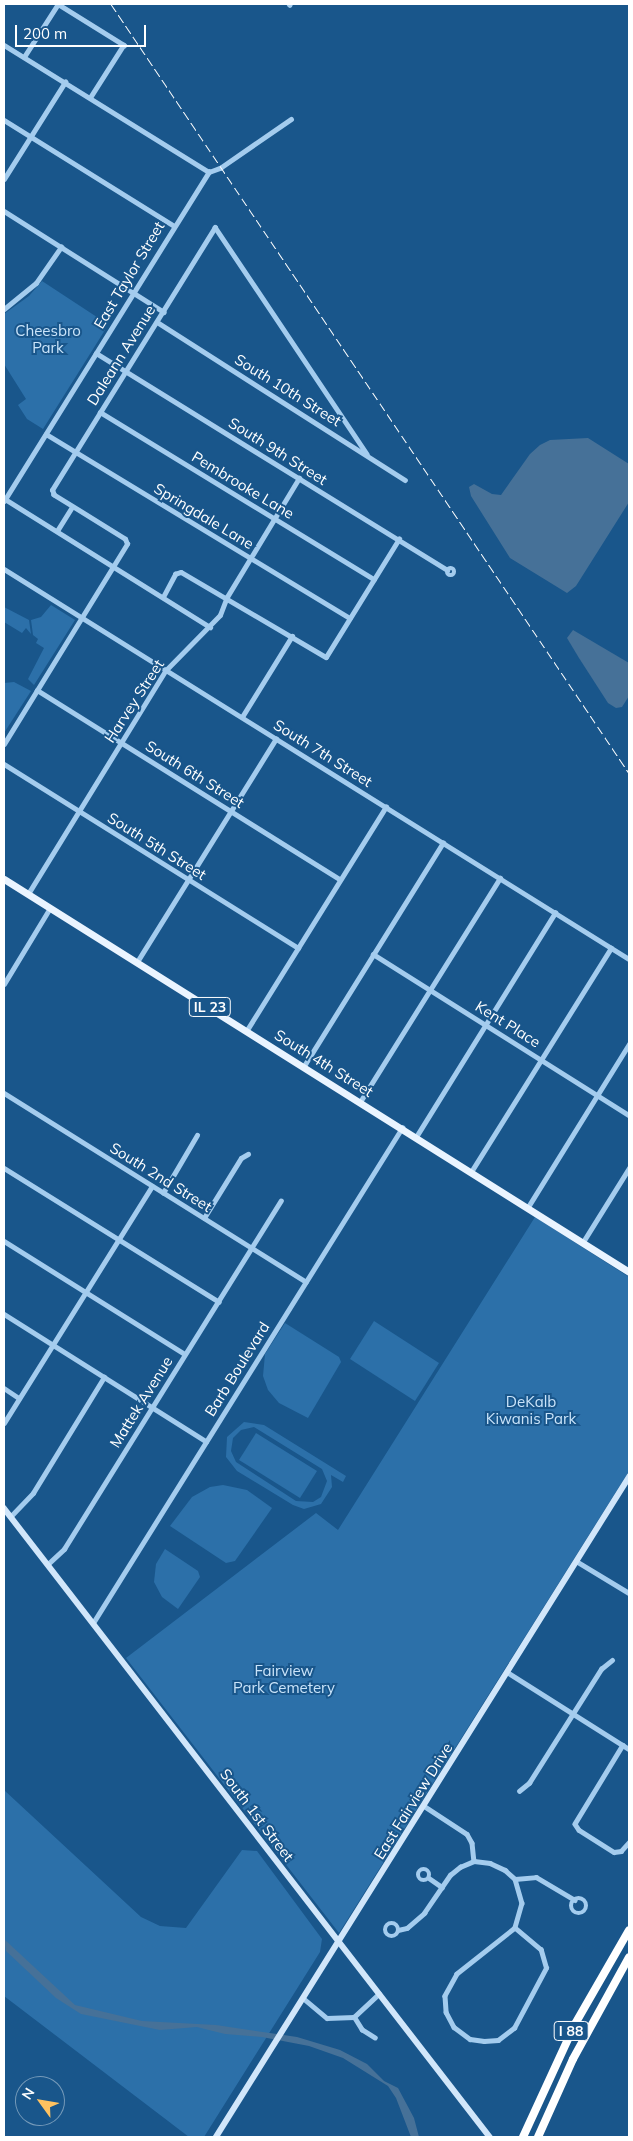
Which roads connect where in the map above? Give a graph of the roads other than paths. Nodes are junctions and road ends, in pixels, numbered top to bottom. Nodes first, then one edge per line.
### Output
1 (58, 4) edge
2 (4, 44) edge
3 (24, 57) junction
4 (65, 82) junction
5 (90, 98) junction
6 (291, 119) dead end
7 (4, 120) edge
8 (30, 138) junction
9 (209, 172) junction
10 (4, 179) edge
11 (4, 211) edge
12 (174, 226) junction
13 (61, 247) junction
14 (132, 292) junction
15 (4, 309) edge
16 (164, 312) junction
17 (157, 322) junction
18 (96, 353) junction
19 (126, 372) junction
20 (100, 412) junction
21 (46, 434) junction
22 (75, 453) junction
23 (367, 454) junction
24 (299, 478) junction
25 (405, 480) dead end
26 (4, 500) edge
27 (72, 506) junction
28 (274, 518) junction
29 (57, 531) junction
30 (399, 539) junction
31 (250, 558) junction
32 (113, 566) junction
33 (4, 569) edge
34 (447, 570) dead end
35 (374, 579) junction
36 (163, 597) junction
37 (227, 597) junction
38 (83, 617) junction
39 (350, 618) junction
40 (210, 627) junction
41 (292, 636) junction
42 (165, 670) junction
43 (37, 690) junction
44 (242, 717) junction
45 (276, 739) junction
46 (121, 743) junction
47 (4, 744) edge
48 (4, 764) edge
49 (386, 807) junction
50 (230, 811) junction
51 (79, 812) junction
52 (443, 843) junction
53 (500, 878) junction
54 (4, 879) edge
55 (340, 879) junction
56 (188, 880) junction
57 (28, 894) junction
58 (50, 908) junction
59 (555, 913) junction
60 (298, 948) junction
61 (611, 948) junction
62 (373, 954) junction
63 (629, 959) edge
64 (137, 962) junction
65 (4, 984) edge
66 (430, 990) junction
67 (486, 1025) junction
68 (247, 1030) junction
69 (629, 1044) edge
70 (541, 1060) junction
71 (304, 1066) junction
72 (5, 1094) edge
73 (597, 1095) junction
74 (4, 1100) edge
75 (360, 1102) junction
76 (629, 1115) edge
77 (402, 1128) junction
78 (197, 1135) dead end
79 (416, 1137) junction
80 (248, 1154) dead end
81 (4, 1168) edge
82 (629, 1168) edge
83 (472, 1172) junction
84 (152, 1186) junction
85 (163, 1193) junction
86 (281, 1201) dead end
87 (528, 1207) junction
88 (204, 1218) junction
89 (118, 1239) junction
90 (4, 1241) edge
91 (583, 1242) junction
92 (252, 1249) junction
93 (629, 1272) edge
94 (306, 1282) junction
95 (86, 1291) junction
96 (219, 1302) junction
97 (4, 1314) edge
98 (52, 1344) junction
99 (185, 1354) junction
100 (104, 1377) junction
101 (4, 1388) edge
102 (19, 1398) junction
103 (153, 1407) junction
104 (4, 1423) edge
105 (206, 1441) junction
106 (629, 1477) edge
107 (4, 1508) edge
108 (10, 1517) junction
109 (576, 1561) junction
110 (48, 1564) junction
111 (629, 1594) edge
112 (93, 1623) junction
113 (612, 1660) dead end
114 (507, 1672) junction
115 (573, 1714) junction
116 (623, 1745) junction
117 (629, 1749) edge
118 (519, 1791) dead end
119 (424, 1806) junction
120 (629, 1842) edge
121 (474, 1861) junction
122 (429, 1878) dead end
123 (514, 1879) junction
124 (442, 1887) junction
125 (575, 1900) dead end
126 (516, 1928) junction
127 (398, 1930) dead end
128 (629, 1930) edge
129 (339, 1941) junction
130 (629, 1957) edge
131 (379, 1994) junction
132 (303, 1998) junction
133 (354, 2017) junction
134 (375, 2038) dead end
135 (216, 2137) edge
136 (490, 2137) edge
137 (523, 2137) edge
138 (538, 2137) edge

1 - 3 street
1 - 5 street
2 - 3 street
3 - 4 street
4 - 5 street
4 - 8 street
5 - 9 street
6 - 9 street, East Taylor Street
7 - 8 street
8 - 10 street
8 - 12 street
9 - 12 street, East Taylor Street
11 - 13 street
12 - 14 street, East Taylor Street
13 - 14 street
13 - 15 street
14 - 16 street
14 - 18 street, East Taylor Street
16 - 17 street, Daleann Avenue
16 - 23 street, Daleann Avenue
17 - 19 street, Daleann Avenue
17 - 23 street, South 10th Street
18 - 19 street, South 9th Street
18 - 21 street, East Taylor Street
19 - 20 street, Daleann Avenue
19 - 24 street, South 9th Street
20 - 22 street, Daleann Avenue
20 - 28 street, Pembrooke Lane
21 - 22 street, Springdale Lane
21 - 26 street, East Taylor Street
22 - 27 street, Daleann Avenue
22 - 31 street, Springdale Lane
23 - 25 street, South 10th Street
24 - 28 street, Harvey Street
24 - 30 street, South 9th Street
26 - 29 street
27 - 29 street
27 - 32 street
28 - 31 street, Harvey Street
28 - 35 street, Pembrooke Lane
29 - 32 street
30 - 34 street, South 9th Street
30 - 35 street
31 - 37 street, Harvey Street
31 - 39 street, Springdale Lane
32 - 36 street
32 - 38 street
33 - 38 street, South 7th Street
35 - 39 street
36 - 37 street
36 - 40 street
37 - 40 street, Harvey Street
37 - 41 street
38 - 42 street, South 7th Street
38 - 43 street
39 - 41 street
40 - 42 street, Harvey Street
41 - 44 street
42 - 44 street, South 7th Street
42 - 46 street, Harvey Street
43 - 46 street, South 6th Street
43 - 47 street
44 - 45 street, South 7th Street
45 - 49 street, South 7th Street
45 - 50 street
46 - 50 street, South 6th Street
46 - 51 street, Harvey Street
48 - 51 street, South 5th Street
49 - 52 street, South 7th Street
49 - 55 street
50 - 55 street, South 6th Street
50 - 56 street
51 - 56 street, South 5th Street
51 - 57 street, Harvey Street
52 - 53 street, South 7th Street
52 - 62 street
53 - 59 street, South 7th Street
53 - 66 street
54 - 57 main road, South 4th Street / IL 23
55 - 60 street
56 - 60 street, South 5th Street
56 - 64 street
57 - 58 main road, South 4th Street / IL 23
58 - 64 main road, South 4th Street / IL 23
58 - 65 street
59 - 61 street, South 7th Street
59 - 67 street
60 - 68 street
61 - 63 street, South 7th Street
61 - 70 street
62 - 66 street, Kent Place
62 - 71 street
64 - 68 main road, South 4th Street / IL 23
66 - 67 street, Kent Place
66 - 75 street
67 - 70 street, Kent Place
67 - 79 street
68 - 71 main road, South 4th Street / IL 23
69 - 73 street
70 - 73 street, Kent Place
70 - 83 street
71 - 75 main road, South 4th Street / IL 23
72 - 74 street
72 - 84 street, South 2nd Street
73 - 76 street, Kent Place
73 - 87 street
75 - 77 main road, South 4th Street / IL 23
77 - 79 main road, South 4th Street / IL 23
77 - 94 street, Barb Boulevard
78 - 85 street
79 - 83 main road, South 4th Street / IL 23
80 - 88 street
81 - 89 street
82 - 91 street
83 - 87 main road, South 4th Street / IL 23
84 - 85 street, South 2nd Street
84 - 89 street
85 - 88 street, South 2nd Street
86 - 92 street, Mattek Avenue
87 - 91 main road, South 4th Street / IL 23
88 - 92 street, South 2nd Street
89 - 95 street
89 - 96 street
90 - 95 street
91 - 93 main road, South 4th Street / IL 23
92 - 94 street, South 2nd Street
92 - 96 street, Mattek Avenue
94 - 105 street, Barb Boulevard
95 - 98 street
95 - 99 street
96 - 99 street, Mattek Avenue
97 - 98 street
98 - 100 street
98 - 102 street
99 - 103 street, Mattek Avenue
100 - 103 street
100 - 108 street
101 - 102 street
102 - 104 street
103 - 105 street
103 - 110 street, Mattek Avenue
105 - 112 street, Barb Boulevard
106 - 109 street, East Fairview Drive
107 - 108 street, South 1st Street
108 - 110 street, South 1st Street
109 - 111 street
109 - 114 street, East Fairview Drive
110 - 112 street, South 1st Street
112 - 129 street, South 1st Street
113 - 115 street
114 - 115 street
114 - 119 street, East Fairview Drive
115 - 116 street
115 - 118 street
116 - 117 street
116 - 120 street
119 - 121 street
119 - 129 street, East Fairview Drive
121 - 123 street
121 - 124 street
122 - 124 street
123 - 125 street
123 - 126 street
124 - 127 street
126 - 126 street
128 - 137 highway, I 88
129 - 131 street, South 1st Street
129 - 132 street, East Fairview Drive
130 - 138 highway, I 88
131 - 133 street
131 - 136 street, South 1st Street
132 - 133 street
132 - 135 street, East Fairview Drive
133 - 134 street

